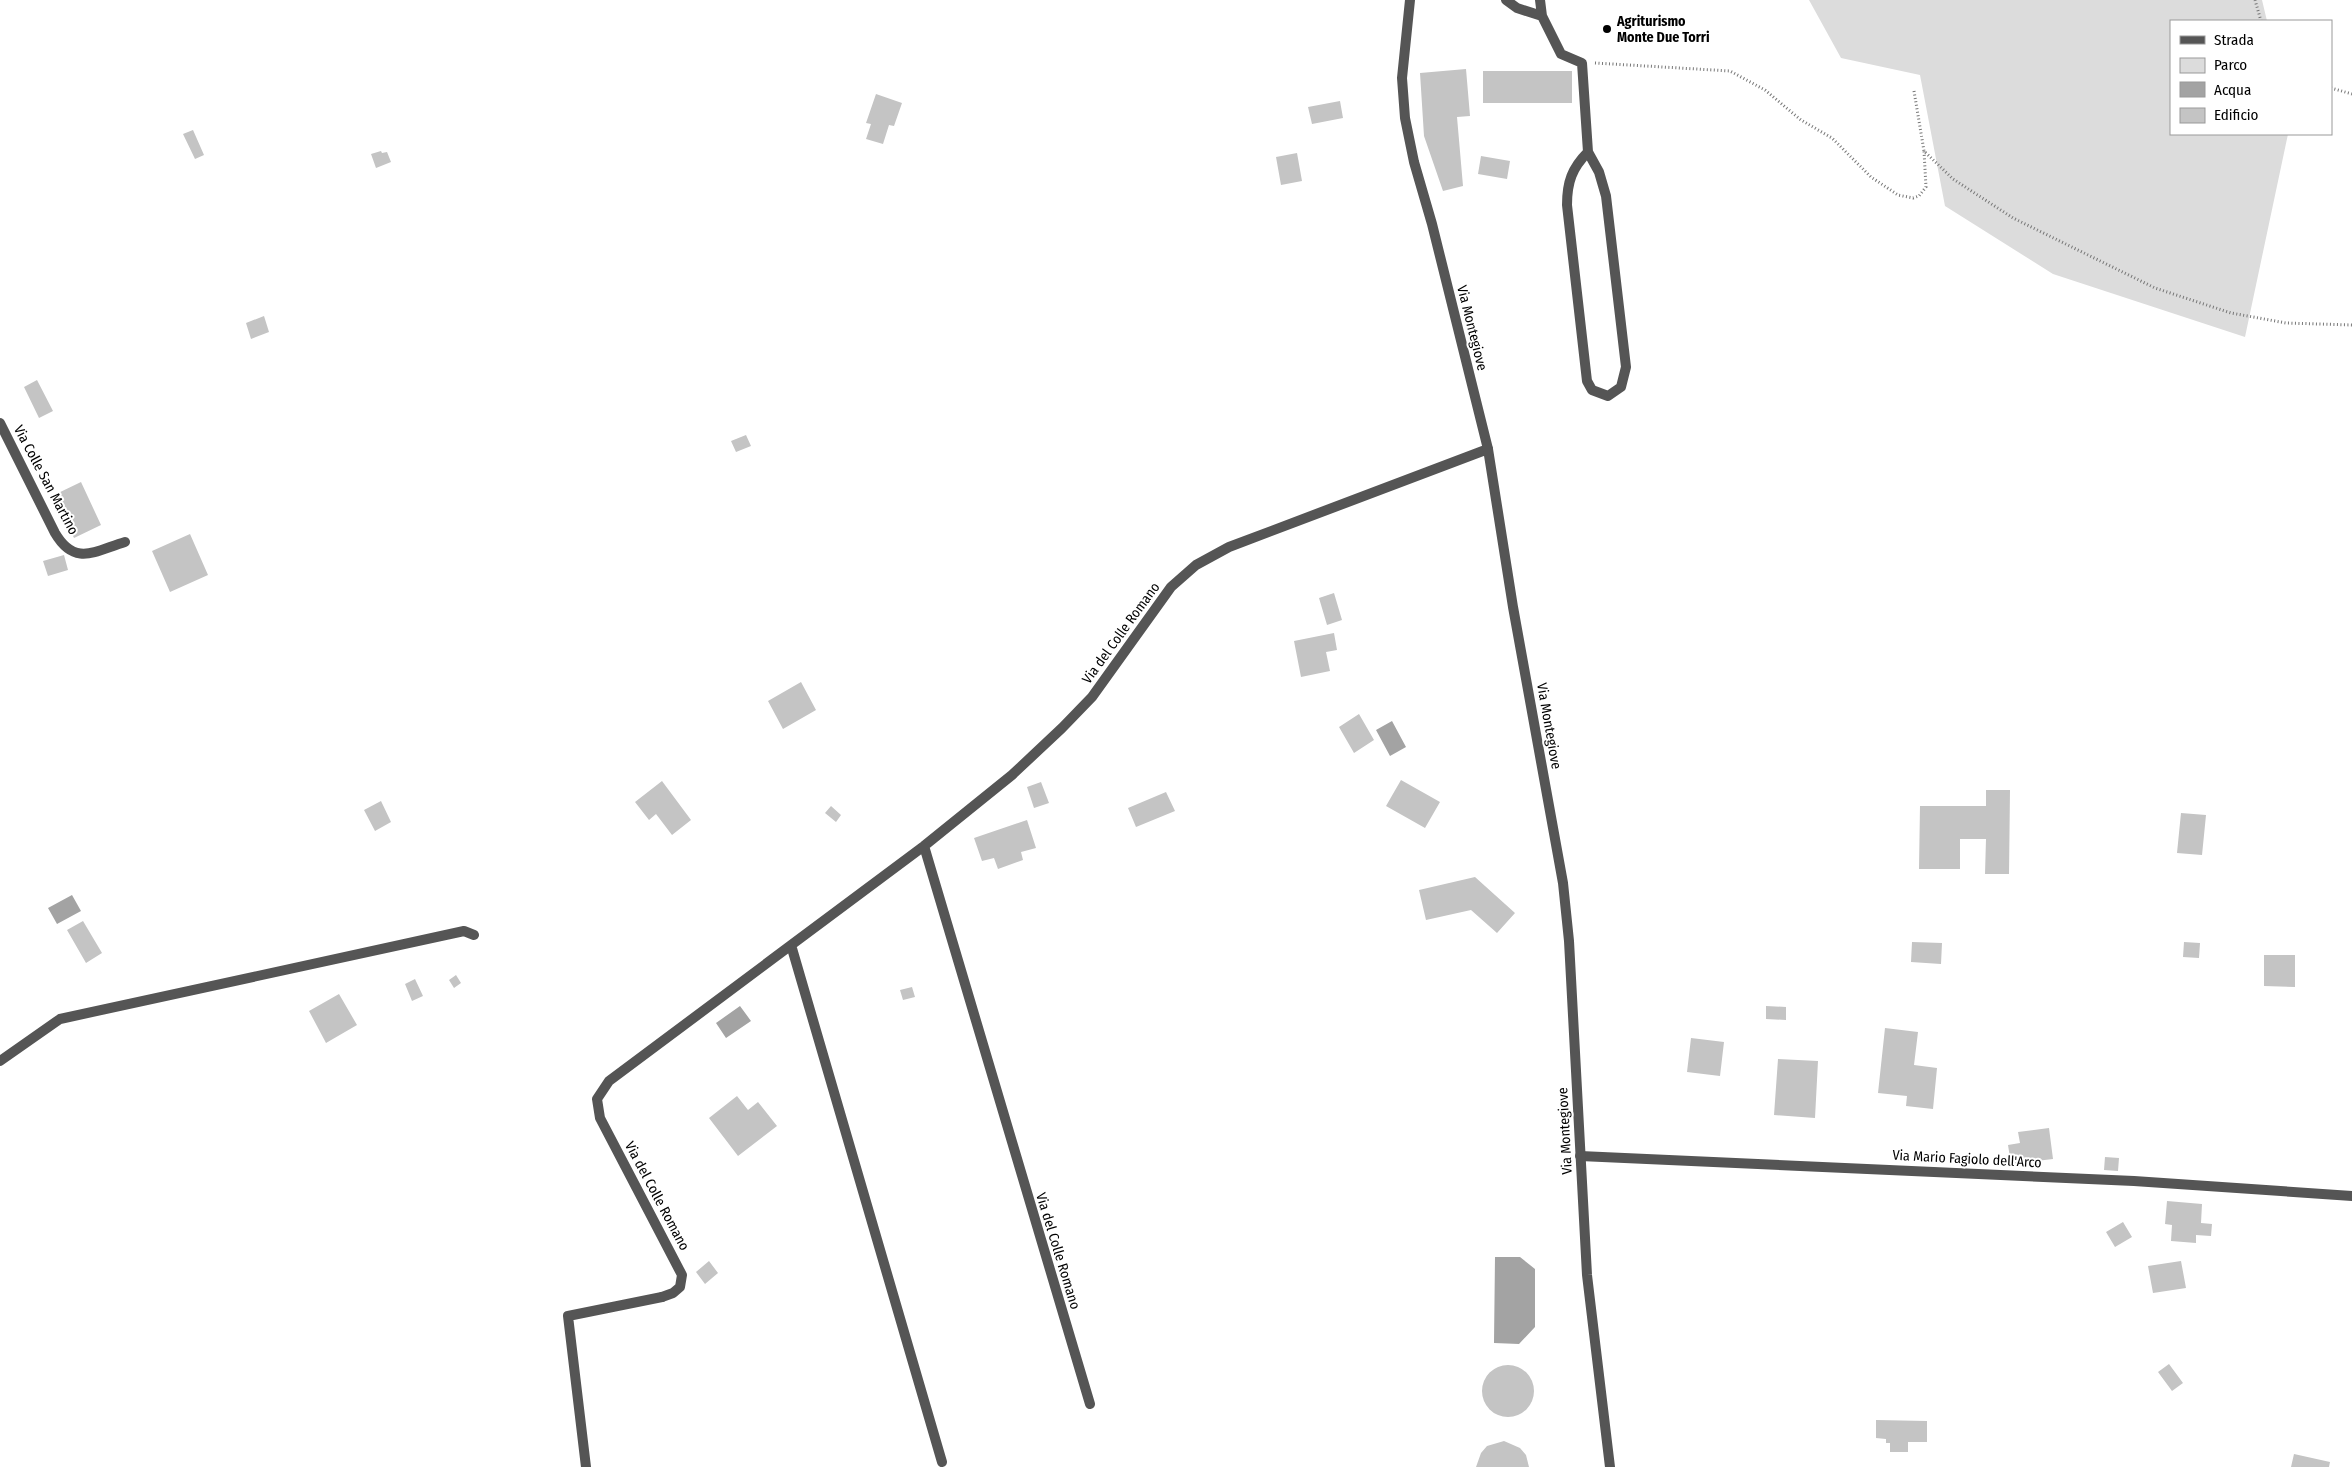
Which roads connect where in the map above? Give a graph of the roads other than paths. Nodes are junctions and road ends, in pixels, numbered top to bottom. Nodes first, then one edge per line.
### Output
1 (1410, 0) edge
2 (1506, 0) edge
3 (1540, 0) edge
4 (1542, 16) junction
5 (1588, 152) junction
6 (0, 423) edge
7 (1488, 449) junction
8 (125, 542) dead end
9 (924, 846) junction
10 (474, 935) dead end
11 (791, 946) junction
12 (0, 1061) edge
13 (1580, 1156) junction
14 (2352, 1196) edge
15 (1090, 1404) dead end
16 (942, 1462) dead end
17 (586, 1467) edge
18 (1610, 1467) edge

1 - 7 street, Via Montegiove
2 - 4 street
3 - 4 street
4 - 5 street
5 - 5 street
6 - 8 street, Via Colle San Martino
7 - 9 street, Via del Colle Romano
7 - 13 street, Via Montegiove
9 - 11 street, Via del Colle Romano
9 - 15 street, Via del Colle Romano
10 - 12 street
11 - 16 street
11 - 17 street, Via del Colle Romano
13 - 14 street, Via Mario Fagiolo dell'Arco
13 - 18 street, Via Montegiove

